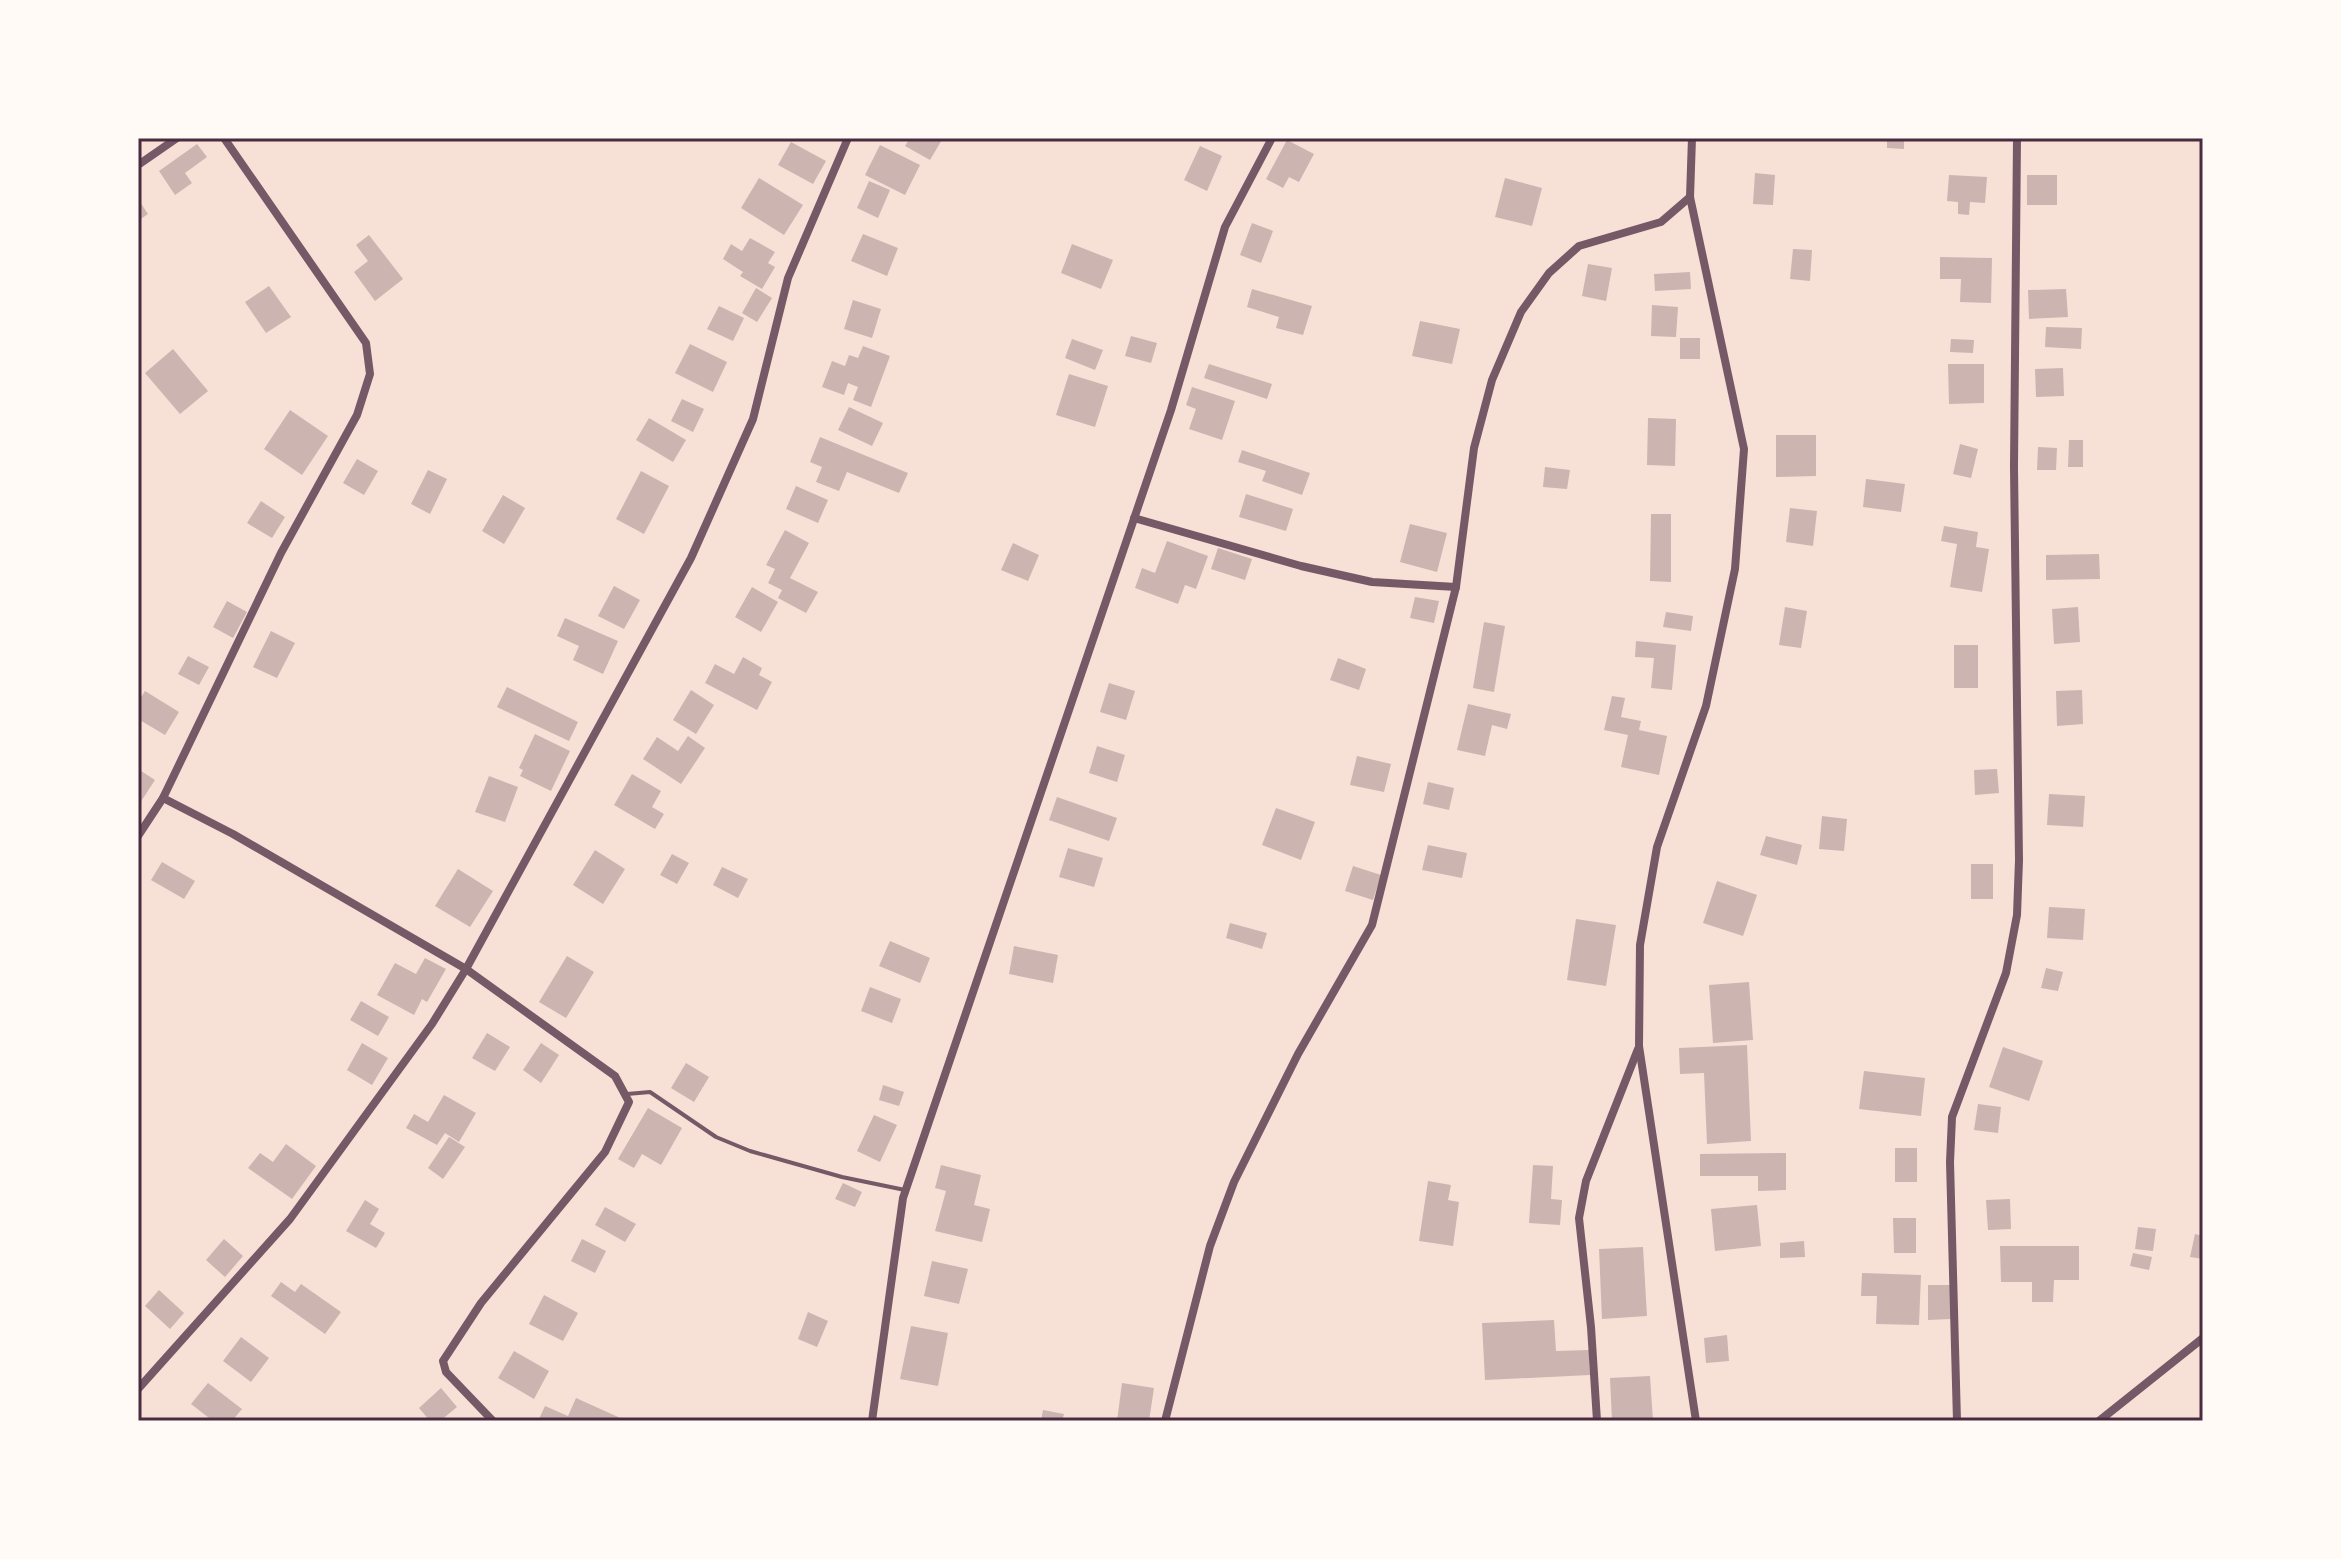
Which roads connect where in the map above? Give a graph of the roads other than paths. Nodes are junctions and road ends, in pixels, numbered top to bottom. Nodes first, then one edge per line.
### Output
1 (177, 138) edge
2 (224, 138) edge
3 (848, 138) edge
4 (1272, 138) edge
5 (1692, 138) edge
6 (2017, 138) edge
7 (138, 165) edge
8 (1690, 197) junction
9 (1134, 518) junction
10 (1456, 587) junction
11 (163, 798) junction
12 (138, 836) edge
13 (466, 969) junction
14 (1639, 1046) junction
15 (625, 1094) junction
16 (906, 1191) junction
17 (2203, 1338) edge
18 (138, 1389) edge
19 (493, 1421) edge
20 (872, 1421) edge
21 (1165, 1421) edge
22 (1597, 1421) edge
23 (1696, 1421) edge
24 (1957, 1421) edge
25 (2099, 1421) edge

1 - 7 street
2 - 11 street
3 - 13 street
4 - 9 street
5 - 8 street
6 - 24 street
8 - 10 street
8 - 14 street
9 - 10 street
9 - 16 street
10 - 21 street
11 - 12 street
11 - 13 street
13 - 15 street
13 - 18 street
14 - 22 street
14 - 23 street
15 - 16 lane
15 - 19 street
16 - 20 street
17 - 25 street

